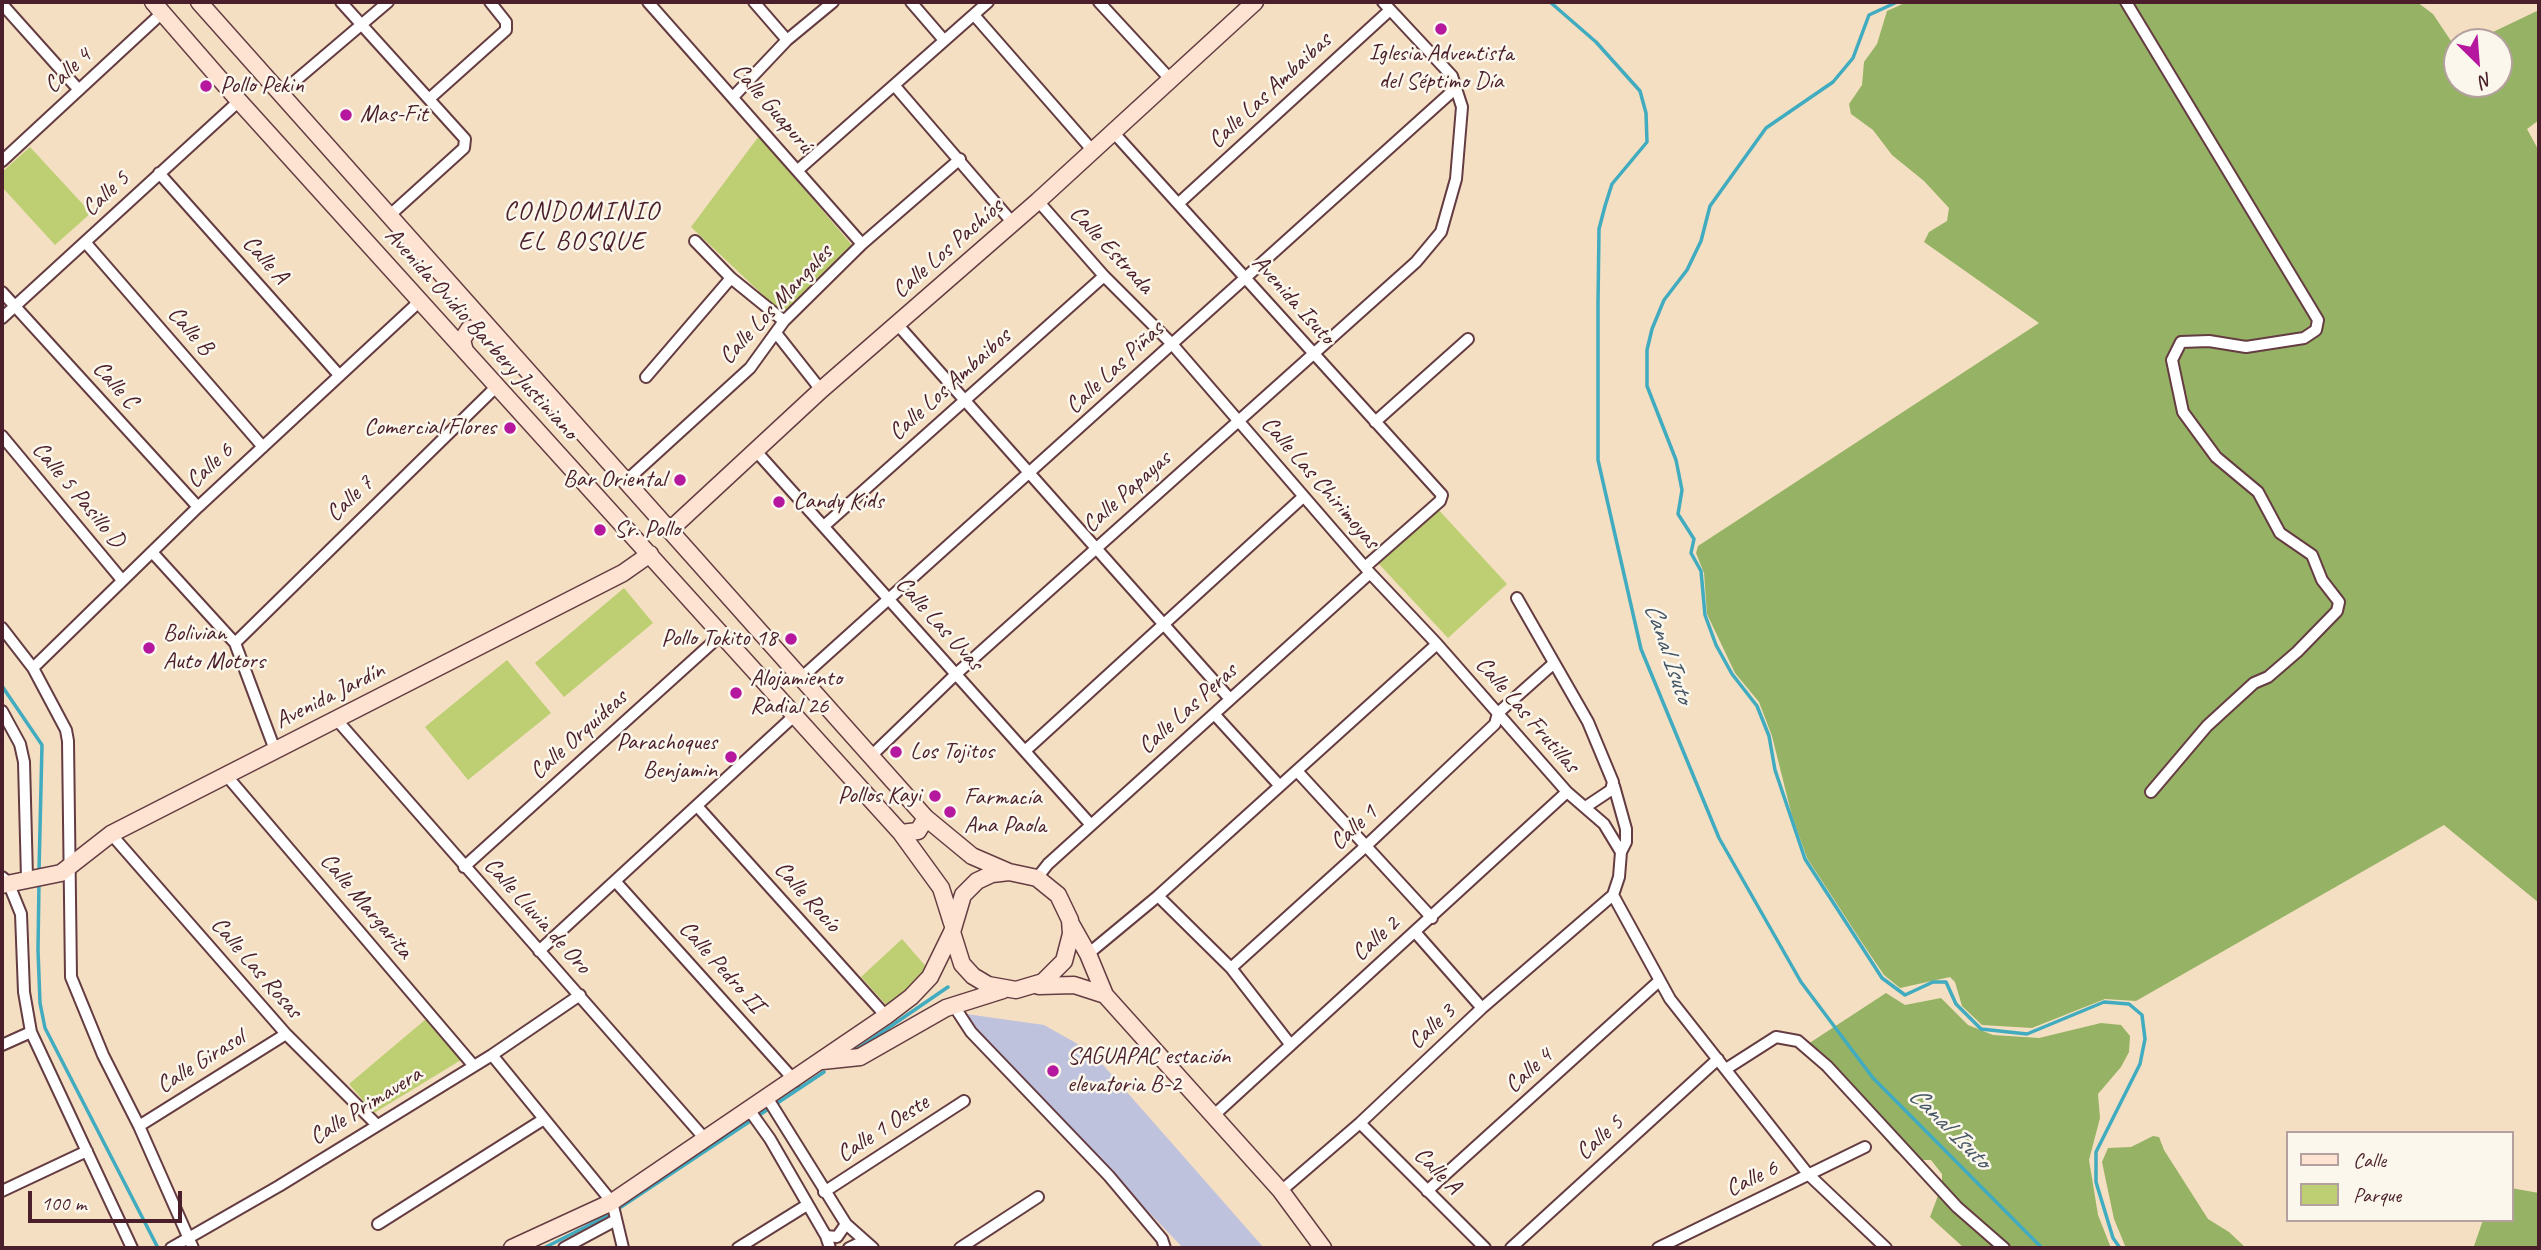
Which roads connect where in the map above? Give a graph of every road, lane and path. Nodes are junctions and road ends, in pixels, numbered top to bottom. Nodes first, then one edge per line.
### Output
1 (200, 2) edge
2 (341, 2) edge
3 (388, 2) edge
4 (490, 2) edge
5 (648, 2) edge
6 (754, 2) edge
7 (833, 2) edge
8 (911, 2) edge
9 (988, 2) edge
10 (1099, 2) edge
11 (2126, 2) edge
12 (2, 4) edge
13 (1246, 4) edge
14 (1386, 6) edge
15 (158, 7) edge
16 (974, 15) junction
17 (362, 25) junction
18 (943, 39) junction
19 (787, 40) junction
20 (1170, 79) junction
21 (894, 85) junction
22 (1456, 88) junction
23 (79, 90) junction
24 (281, 93) junction
25 (734, 96) junction
26 (429, 99) junction
27 (239, 101) junction
28 (1114, 133) junction
29 (1093, 151) junction
30 (3, 156) edge
31 (960, 159) junction
32 (798, 170) junction
33 (159, 173) junction
34 (1038, 201) junction
35 (1180, 203) junction
36 (390, 215) junction
37 (1012, 222) junction
38 (695, 241) dead end
39 (85, 242) junction
40 (862, 244) junction
41 (1104, 276) junction
42 (731, 278) junction
43 (1244, 278) junction
44 (2, 292) edge
45 (421, 300) junction
46 (469, 305) junction
47 (15, 306) junction
48 (2, 318) edge
49 (785, 321) junction
50 (443, 324) junction
51 (897, 324) junction
52 (776, 332) junction
53 (497, 336) junction
54 (1468, 339) dead end
55 (1172, 344) junction
56 (465, 351) junction
57 (1313, 353) junction
58 (339, 375) junction
59 (646, 377) dead end
60 (496, 387) junction
61 (821, 390) junction
62 (965, 399) junction
63 (1238, 421) junction
64 (1375, 422) junction
65 (2, 436) edge
66 (263, 447) junction
67 (755, 450) junction
68 (1031, 473) junction
69 (626, 481) junction
70 (1442, 495) joint
71 (1303, 497) junction
72 (198, 507) junction
73 (824, 526) junction
74 (671, 529) junction
75 (1097, 548) junction
76 (152, 552) junction
77 (650, 554) junction
78 (1368, 570) junction
79 (122, 580) junction
80 (1517, 598) dead end
81 (889, 599) junction
82 (1163, 623) junction
83 (2, 628) edge
84 (722, 634) junction
85 (236, 643) junction
86 (1437, 644) junction
87 (1553, 664) junction
88 (33, 668) junction
89 (956, 674) junction
90 (801, 678) junction
91 (1230, 699) junction
92 (2, 711) edge
93 (1498, 713) junction
94 (795, 715) junction
95 (1215, 715) junction
96 (336, 719) junction
97 (275, 750) junction
98 (1025, 751) junction
99 (870, 757) junction
100 (1297, 771) junction
101 (226, 775) junction
102 (1279, 785) junction
103 (1614, 786) junction
104 (1567, 792) junction
105 (2151, 792) dead end
106 (697, 806) junction
107 (1587, 806) junction
108 (926, 818) junction
109 (1091, 825) junction
110 (901, 833) junction
111 (111, 834) junction
112 (1367, 845) junction
113 (1621, 852) junction
114 (464, 867) junction
115 (64, 871) junction
116 (1009, 872) junction
117 (30, 878) junction
118 (1037, 878) junction
119 (4, 881) edge
120 (615, 881) junction
121 (1613, 895) junction
122 (1158, 896) junction
123 (1432, 918) junction
124 (1070, 920) junction
125 (952, 928) junction
126 (1415, 932) junction
127 (539, 951) junction
128 (1088, 954) junction
129 (1231, 968) junction
130 (1658, 982) junction
131 (1029, 988) junction
132 (1004, 990) junction
133 (580, 995) junction
134 (1105, 995) junction
135 (954, 1006) junction
136 (1482, 1007) junction
137 (886, 1016) junction
138 (31, 1032) junction
139 (286, 1034) junction
140 (1290, 1044) junction
141 (2, 1045) edge
142 (492, 1055) junction
143 (1718, 1059) junction
144 (822, 1061) junction
145 (473, 1065) junction
146 (1726, 1069) junction
147 (795, 1081) junction
148 (964, 1101) dead end
149 (771, 1105) junction
150 (755, 1117) junction
151 (1212, 1117) junction
152 (544, 1119) junction
153 (1360, 1123) junction
154 (376, 1124) junction
155 (139, 1126) junction
156 (706, 1140) junction
157 (1865, 1147) dead end
158 (87, 1151) junction
159 (1808, 1174) junction
160 (2, 1191) edge
161 (1281, 1191) junction
162 (1427, 1191) junction
163 (824, 1192) junction
164 (1038, 1197) dead end
165 (612, 1202) junction
166 (807, 1205) junction
167 (616, 1220) junction
168 (378, 1224) dead end
169 (846, 1224) junction
170 (826, 1236) junction
171 (188, 1237) junction
172 (869, 1245) edge
173 (1881, 1247) edge
174 (132, 1248) edge
175 (170, 1248) edge
176 (193, 1248) edge
177 (512, 1248) edge
178 (564, 1248) edge
179 (623, 1248) edge
180 (738, 1248) edge
181 (830, 1248) edge
182 (849, 1248) edge
183 (960, 1248) edge
184 (1165, 1248) edge
185 (1323, 1248) edge
186 (1485, 1248) edge
187 (1511, 1248) edge
188 (1658, 1248) edge
189 (2004, 1248) edge

1 - 24 main road, Avenida Ovidio Barbery Justiniano
2 - 17 street
3 - 17 street
4 - 26 street
5 - 25 street, Calle Guapurú
6 - 19 street
7 - 19 street
8 - 18 street
9 - 16 street
10 - 20 street
11 - 105 street
12 - 23 street
13 - 20 main road, Calle Los Pachíos
14 - 22 street
14 - 35 street, Calle Las Ambaibas
15 - 23 street, Calle 4
15 - 27 main road, Avenida Ovidio Barbery Justiniano
16 - 18 street
16 - 29 street
17 - 24 street
17 - 26 street
18 - 21 street
19 - 25 street
20 - 28 main road, Calle Los Pachíos
21 - 31 street
21 - 32 street
22 - 43 street, Calle Las Piñas
22 - 57 street, Calle Papayas
23 - 30 street, Calle 4
24 - 36 main road, Avenida Ovidio Barbery Justiniano
25 - 32 street, Calle Guapurú
26 - 36 street
27 - 33 street, Calle 5
27 - 45 main road, Avenida Ovidio Barbery Justiniano
28 - 29 main road, Calle Los Pachíos
28 - 35 street, Avenida Isuto
29 - 34 main road, Calle Los Pachíos
31 - 37 street
31 - 40 street, Calle Los Mangales
32 - 40 street, Calle Guapurú
33 - 39 street, Calle 5
33 - 58 street, Calle A
34 - 37 main road, Calle Los Pachíos
34 - 41 street, Calle Estrada
35 - 43 street, Avenida Isuto
36 - 46 main road, Avenida Ovidio Barbery Justiniano
37 - 51 main road, Calle Los Pachíos
38 - 42 street
39 - 47 street, Calle 5
39 - 66 street, Calle B
40 - 49 street, Calle Los Mangales
41 - 55 street, Calle Estrada
41 - 62 street, Calle Los Ambaibos
42 - 49 street
42 - 59 street
43 - 55 street, Calle Las Piñas
43 - 57 street, Avenida Isuto
44 - 47 street, Calle C
45 - 50 main road, Avenida Ovidio Barbery Justiniano
45 - 58 street, Calle 6
46 - 50 main road
46 - 53 main road, Avenida Ovidio Barbery Justiniano
47 - 48 street, Calle 5
47 - 72 street, Calle C
49 - 52 street, Calle Los Mangales
50 - 56 main road, Avenida Ovidio Barbery Justiniano
51 - 61 main road, Calle Los Pachíos
51 - 62 street
52 - 61 street
52 - 69 street, Calle Los Mangales
53 - 56 main road
53 - 69 main road, Avenida Ovidio Barbery Justiniano
54 - 64 street
55 - 63 street, Calle Estrada
55 - 68 street, Calle Las Piñas
56 - 60 main road, Avenida Ovidio Barbery Justiniano
57 - 63 street, Calle Papayas
57 - 64 street, Avenida Isuto
58 - 66 street, Calle 6
60 - 77 main road, Avenida Ovidio Barbery Justiniano
60 - 85 street, Calle 7
61 - 67 main road, Calle Los Pachíos
62 - 68 street
62 - 73 street, Calle Los Ambaibos
63 - 71 street, Calle Las Chirimoyas
63 - 75 street, Calle Papayas
64 - 70 street, Avenida Isuto
65 - 79 street, Calle 5 Pasillo D
66 - 72 street, Calle 6
67 - 73 street, Calle Las Uvas
67 - 74 main road, Calle Los Pachíos
68 - 75 street
68 - 81 street, Calle Las Piñas
69 - 74 main road, Avenida Ovidio Barbery Justiniano
70 - 78 street, Calle Las Peras
71 - 78 street, Calle Las Chirimoyas
71 - 82 street
72 - 76 street, Calle 6
73 - 81 street, Calle Las Uvas
74 - 90 main road, Avenida Ovidio Barbery Justiniano
75 - 82 street
75 - 89 street, Calle Papayas
76 - 79 street, Calle 6
76 - 85 street
77 - 84 main road, Avenida Ovidio Barbery Justiniano
77 - 96 main road, Avenida Jardín
78 - 86 street, Calle Las Frutillas
78 - 91 street, Calle Las Peras
79 - 88 street, Calle 6
80 - 87 street
81 - 89 street, Calle Las Uvas
81 - 90 street, Calle Las Piñas
82 - 91 street
82 - 98 street
83 - 88 street
84 - 94 main road, Avenida Ovidio Barbery Justiniano
84 - 114 street, Calle Orquídeas
85 - 97 street
86 - 93 street, Calle Las Frutillas
86 - 100 street
87 - 93 street, Calle 1
87 - 103 street
88 - 115 street
89 - 98 street, Calle Las Uvas
89 - 99 street, Calle Papayas
90 - 99 main road, Avenida Ovidio Barbery Justiniano
91 - 95 street, Calle Las Peras
92 - 117 street
93 - 104 street, Calle Las Frutillas
93 - 112 street, Calle 1
94 - 106 street
94 - 110 main road, Avenida Ovidio Barbery Justiniano
95 - 102 street
95 - 109 street, Calle Las Peras
96 - 97 main road, Avenida Jardín
96 - 114 street, Calle Lluvia de Oro
97 - 101 main road, Avenida Jardín
98 - 109 street, Calle Las Uvas
99 - 108 main road, Avenida Ovidio Barbery Justiniano
100 - 102 street
100 - 112 street
101 - 111 main road, Avenida Jardín
101 - 145 street, Calle Margarita
102 - 122 street
103 - 107 street
103 - 113 street
104 - 107 street, Calle Las Frutillas
104 - 123 street, Calle 2
106 - 120 street
106 - 137 street, Calle Rocío
107 - 113 street, Calle Las Frutillas
108 - 110 main road
108 - 116 main road, Avenida Ovidio Barbery Justiniano
109 - 118 street, Calle Las Peras
110 - 125 main road, Avenida Ovidio Barbery Justiniano
111 - 115 main road, Avenida Jardín
111 - 139 street, Calle Las Rosas
112 - 123 street
112 - 129 street, Calle 1
113 - 121 street
114 - 127 street, Calle Lluvia de Oro
115 - 117 main road
115 - 155 street
116 - 118 main road
116 - 125 main road
117 - 119 main road
118 - 124 main road
119 - 138 street
120 - 127 street
120 - 147 street, Calle Pedro II
121 - 130 street
121 - 136 street, Calle 3
122 - 128 street
122 - 129 street
123 - 126 street, Calle 2
124 - 128 main road
124 - 131 main road
125 - 132 main road
125 - 137 main road
126 - 136 street
126 - 140 street, Calle 2
127 - 133 street, Calle Lluvia de Oro
128 - 134 main road
129 - 140 street
130 - 143 street
130 - 162 street, Calle 4
131 - 132 main road
131 - 134 main road
132 - 135 main road
133 - 142 street, Calle Primavera
133 - 156 street, Calle Lluvia de Oro
134 - 151 main road
135 - 144 main road
135 - 184 street
136 - 153 street, Calle 3
137 - 144 main road
138 - 141 street
138 - 158 street
139 - 154 street, Calle Las Rosas
139 - 155 street, Calle Girasol
140 - 151 street, Calle 2
142 - 145 street, Calle Primavera
142 - 152 street
143 - 146 street
143 - 187 street, Calle 5
144 - 147 main road
145 - 154 street, Calle Primavera
146 - 159 street
146 - 189 street
147 - 149 main road
148 - 163 street, Calle 1 Oeste
149 - 150 main road
149 - 163 street
150 - 156 main road
150 - 166 street
151 - 161 main road
152 - 165 street
152 - 168 street
153 - 161 street, Calle 3
153 - 162 street, Calle A
154 - 171 street, Calle Primavera
155 - 171 street
156 - 165 main road
157 - 159 street, Calle 6
158 - 160 street
158 - 174 street
159 - 173 street
159 - 188 street, Calle 6
161 - 185 main road
162 - 186 street, Calle A
163 - 169 street
164 - 183 street
165 - 167 street
165 - 177 main road
166 - 170 street
166 - 180 street
167 - 178 street
167 - 179 street
169 - 170 street
169 - 172 street
170 - 181 street
171 - 175 street, Calle Primavera
171 - 176 street
172 - 182 street

